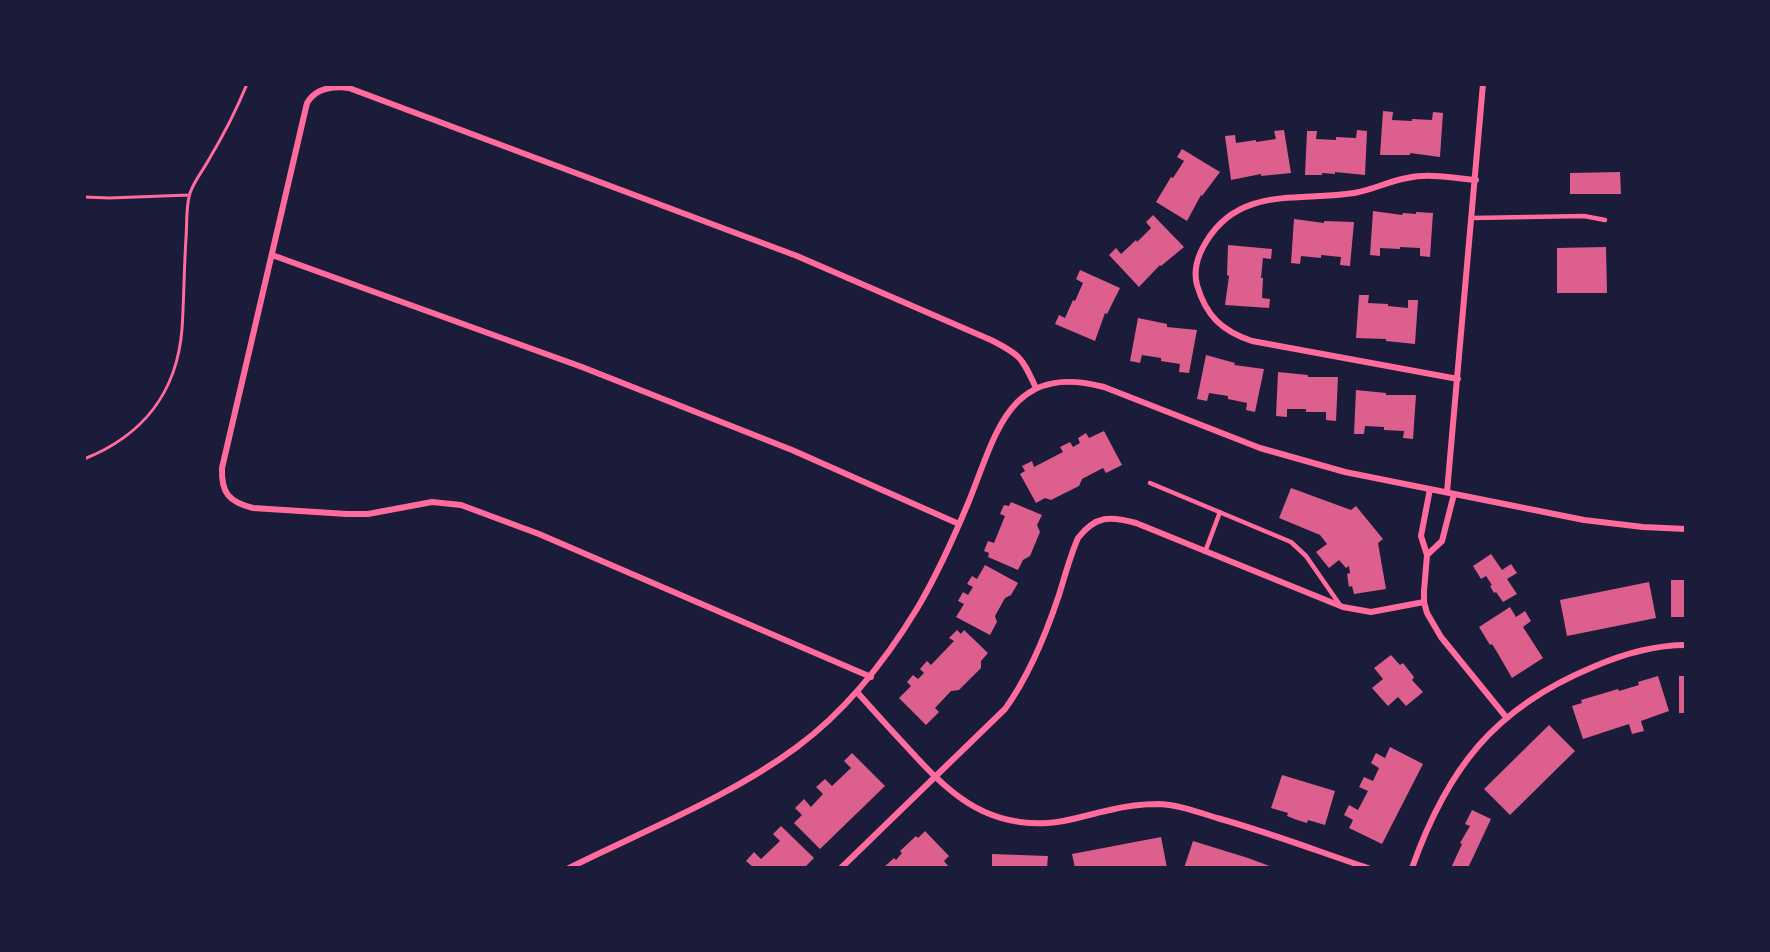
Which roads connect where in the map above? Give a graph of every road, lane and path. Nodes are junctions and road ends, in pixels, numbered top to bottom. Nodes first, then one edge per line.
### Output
1 (247, 84) edge
2 (1484, 84) edge
3 (1476, 180) junction
4 (189, 195) junction
5 (84, 197) edge
6 (1473, 218) junction
7 (1605, 220) dead end
8 (272, 255) junction
9 (1458, 379) junction
10 (1036, 388) junction
11 (84, 459) edge
12 (1150, 483) dead end
13 (1430, 489) junction
14 (1450, 493) junction
15 (1220, 512) junction
16 (959, 524) junction
17 (1686, 530) edge
18 (1205, 552) junction
19 (1427, 555) junction
20 (1424, 602) junction
21 (1340, 605) junction
22 (1686, 645) edge
23 (871, 677) junction
24 (857, 692) junction
25 (1506, 717) junction
26 (934, 777) junction
27 (573, 867) edge
28 (840, 868) edge
29 (1368, 868) edge
30 (1412, 868) edge

1 - 4 path
2 - 3 street
3 - 6 street
3 - 9 street
4 - 5 path
4 - 11 path
6 - 7 lane
6 - 9 street
8 - 10 street
8 - 16 street
8 - 23 street
9 - 14 street
10 - 13 street
10 - 16 street
12 - 15 lane
13 - 14 street
13 - 19 street
14 - 17 street
14 - 19 street
15 - 18 lane
15 - 21 lane
16 - 23 street
18 - 21 street
18 - 26 street
19 - 20 street
20 - 21 street
20 - 25 street
22 - 25 street
23 - 24 street
24 - 26 street
24 - 27 street
25 - 30 street
26 - 28 street
26 - 29 street

